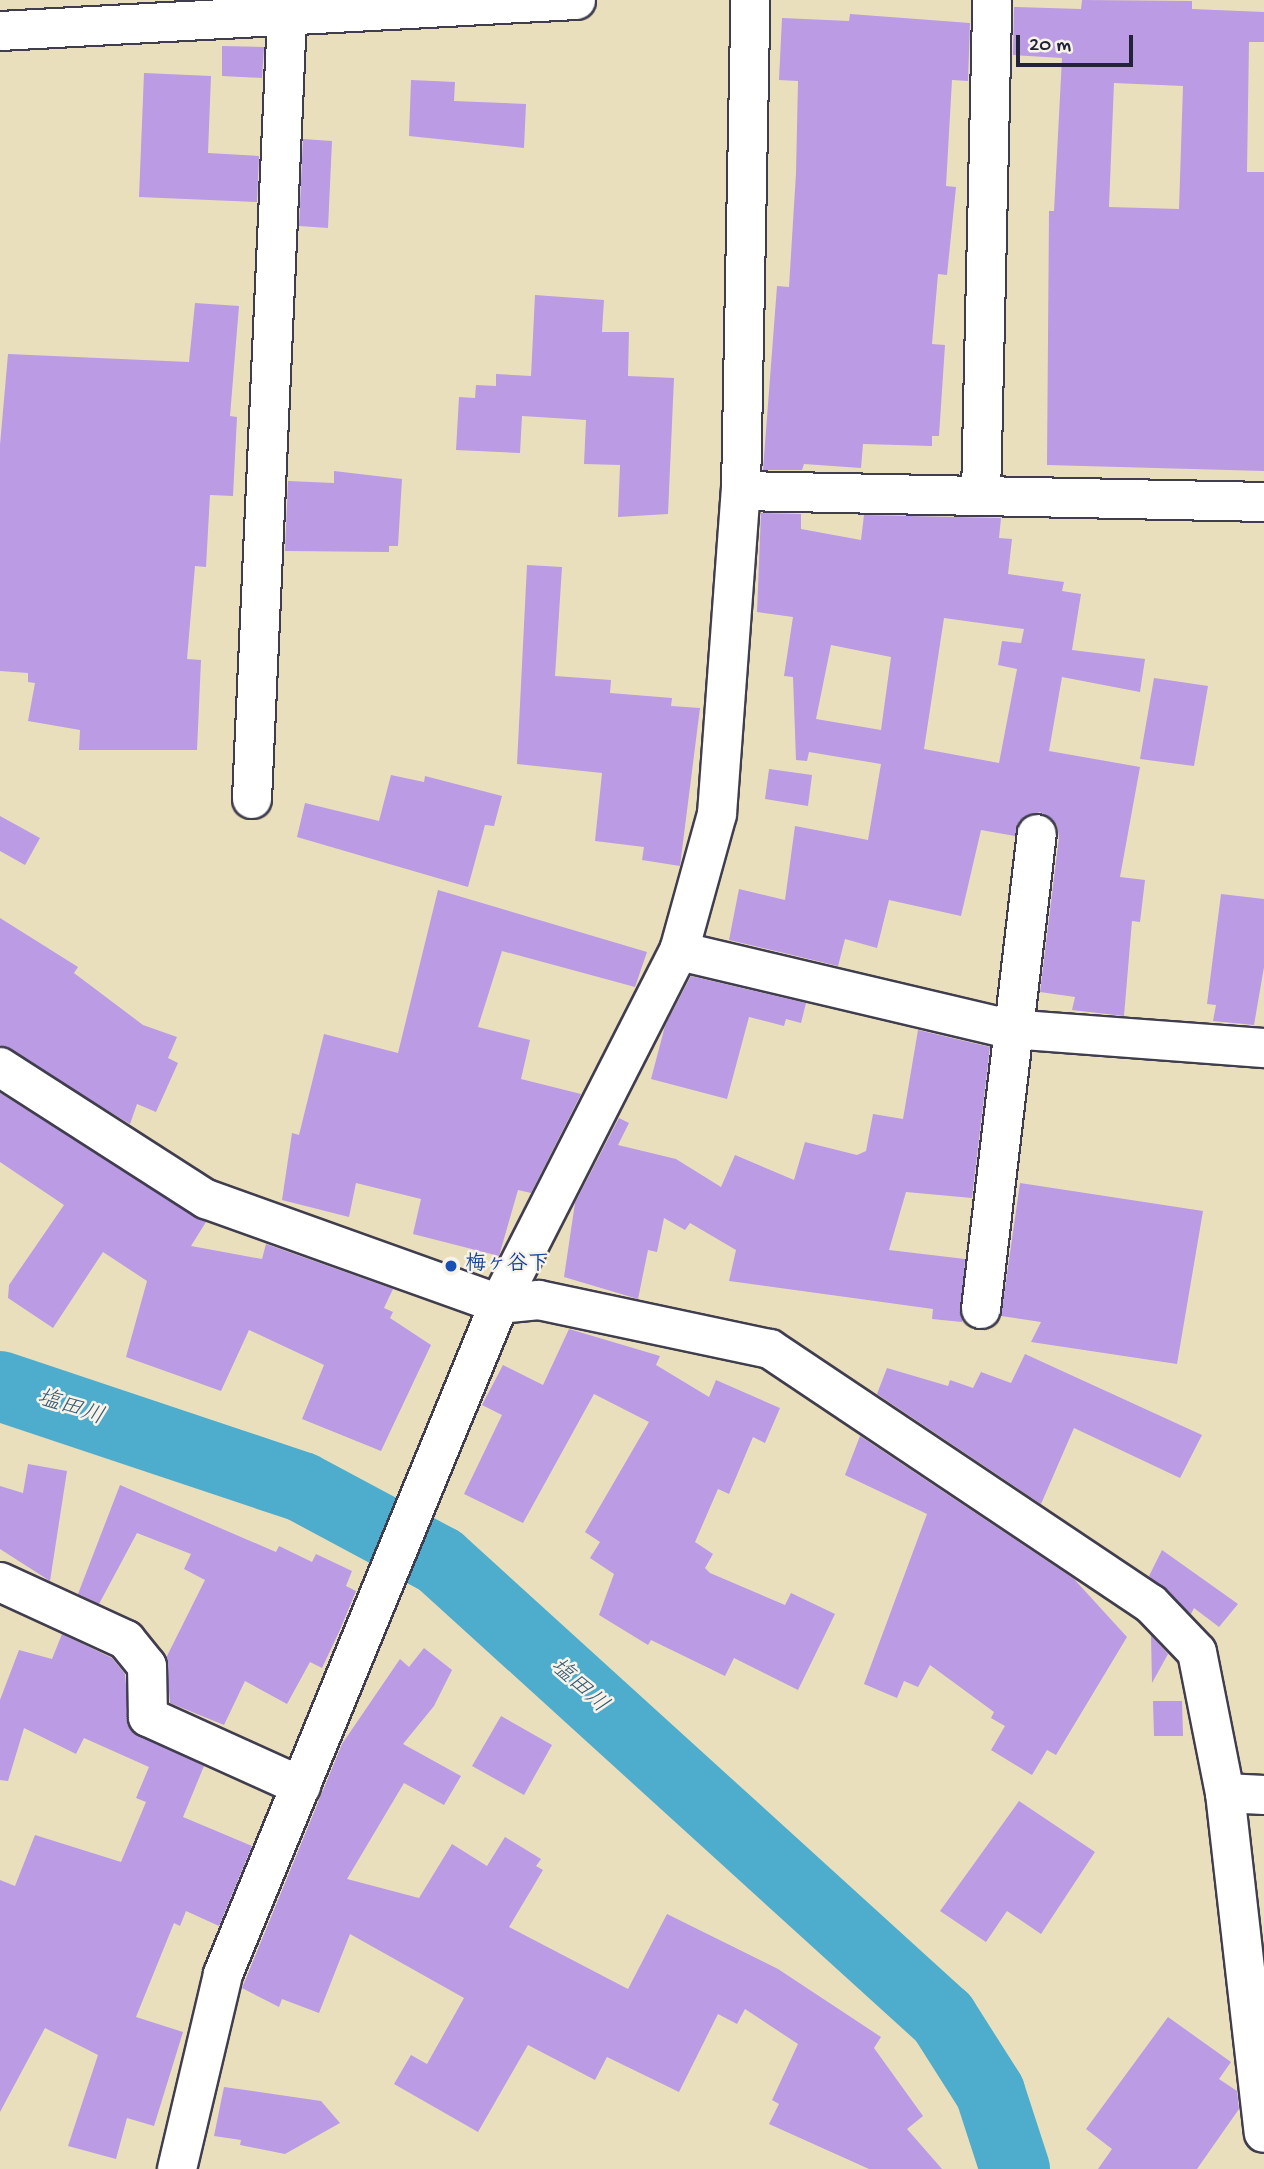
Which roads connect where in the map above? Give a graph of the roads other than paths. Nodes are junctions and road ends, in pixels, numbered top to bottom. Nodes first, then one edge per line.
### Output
1 (576, 0) edge
2 (750, 0) edge
3 (992, 0) edge
4 (394, 5) edge
5 (287, 16) junction
6 (0, 31) edge
7 (741, 491) junction
8 (981, 496) junction
9 (1264, 502) edge
10 (252, 799) dead end
11 (1037, 834) dead end
12 (679, 951) junction
13 (1010, 1029) junction
14 (1264, 1048) edge
15 (0, 1068) edge
16 (499, 1304) junction
17 (981, 1309) dead end
18 (0, 1582) edge
19 (301, 1786) junction
20 (1225, 1793) junction
21 (1264, 1795) edge
22 (1264, 2133) edge
23 (177, 2169) edge

1 - 4 street
2 - 7 street
3 - 8 street
4 - 5 street
5 - 6 street
5 - 10 street
7 - 8 street
7 - 12 street
8 - 9 street
11 - 13 street
12 - 13 street
12 - 16 street
13 - 14 street
13 - 17 street
15 - 16 street
16 - 19 street
16 - 20 street
18 - 19 street
19 - 23 street
20 - 21 street
20 - 22 street

